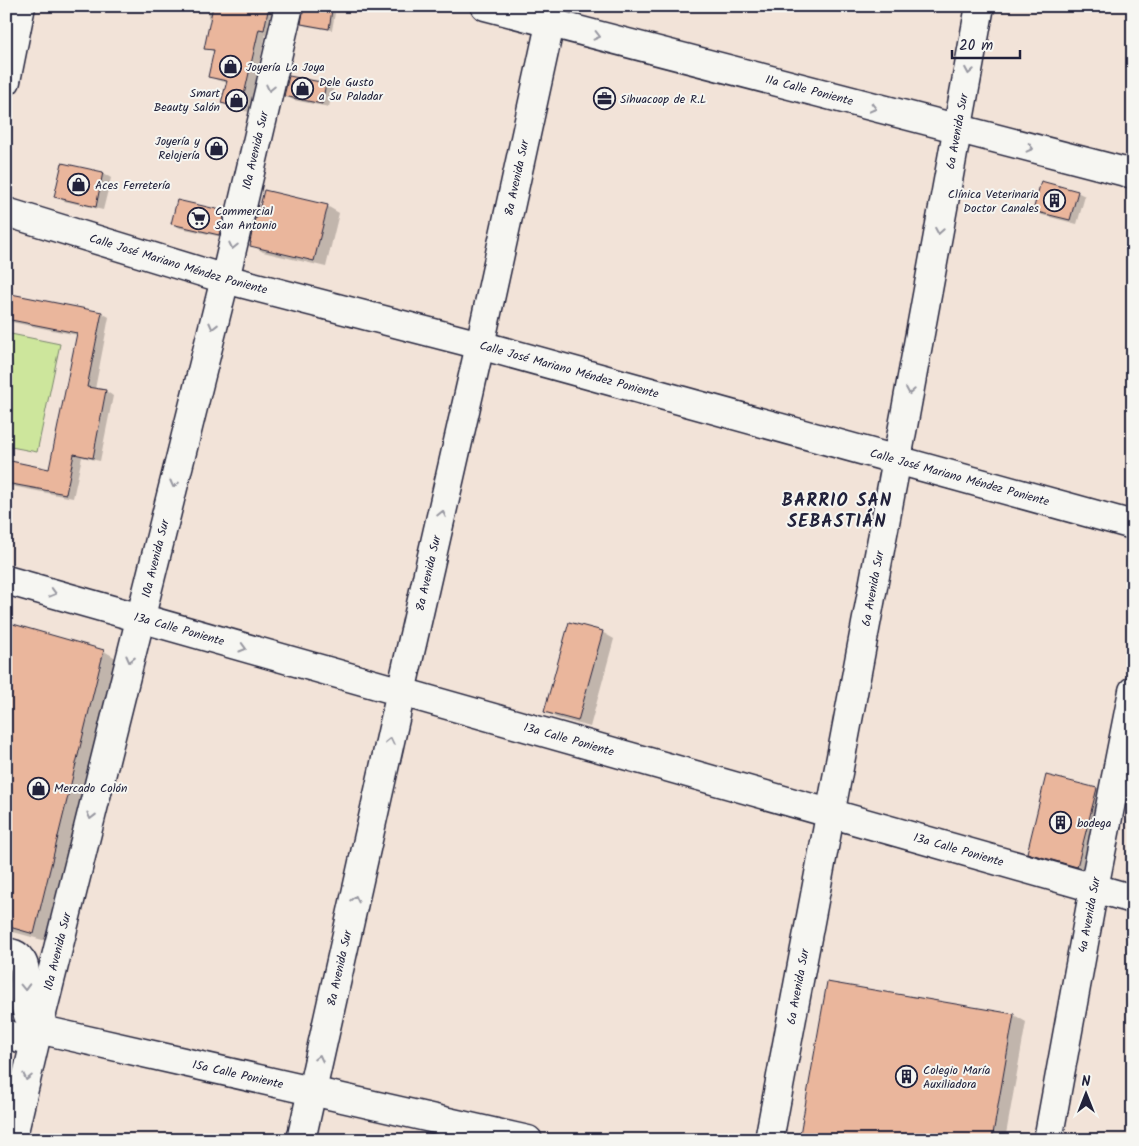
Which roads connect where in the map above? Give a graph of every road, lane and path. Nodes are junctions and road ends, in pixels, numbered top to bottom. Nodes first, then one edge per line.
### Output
1 (21, 6) edge
2 (289, 6) edge
3 (485, 6) edge
4 (980, 6) edge
5 (552, 15) edge
6 (6, 81) edge
7 (958, 130) junction
8 (1133, 174) edge
9 (6, 212) edge
10 (225, 279) junction
11 (480, 346) junction
12 (897, 459) junction
13 (1133, 525) edge
14 (6, 580) edge
15 (140, 619) junction
16 (1133, 691) edge
17 (401, 692) junction
18 (830, 814) junction
19 (1094, 888) junction
20 (1133, 899) edge
21 (6, 952) edge
22 (6, 1035) edge
23 (36, 1035) junction
24 (312, 1091) junction
25 (12, 1140) edge
26 (301, 1140) edge
27 (528, 1140) edge
28 (768, 1140) edge
29 (1048, 1140) edge

1 - 6 street
2 -> 10 street, 10a Avenida Sur
3 - 5 street, 11a Calle Poniente
4 -> 7 street, 6a Avenida Sur
5 -> 7 street, 11a Calle Poniente
5 - 11 street, 8a Avenida Sur
7 -> 8 street, 11a Calle Poniente
7 -> 12 street, 6a Avenida Sur
9 - 10 street, Calle José Mariano Méndez Poniente
10 - 11 street, Calle José Mariano Méndez Poniente
10 -> 15 street, 10a Avenida Sur
11 - 12 street, Calle José Mariano Méndez Poniente
17 -> 11 street, 8a Avenida Sur
12 - 13 street, Calle José Mariano Méndez Poniente
12 - 18 street, 6a Avenida Sur
14 -> 15 street, 13a Calle Poniente
15 -> 17 street, 13a Calle Poniente
15 -> 23 street, 10a Avenida Sur
16 - 19 street, 4a Avenida Sur
17 - 18 street, 13a Calle Poniente
24 -> 17 street, 8a Avenida Sur
18 - 19 street, 13a Calle Poniente
18 - 28 street, 6a Avenida Sur
19 - 20 street, 13a Calle Poniente
19 - 29 street, 4a Avenida Sur
21 -> 23 street
22 - 23 street, 15a Calle Poniente
23 - 24 street, 15a Calle Poniente
23 -> 25 street, 10a Avenida Sur
24 - 26 street, 8a Avenida Sur
24 - 27 street, 15a Calle Poniente

